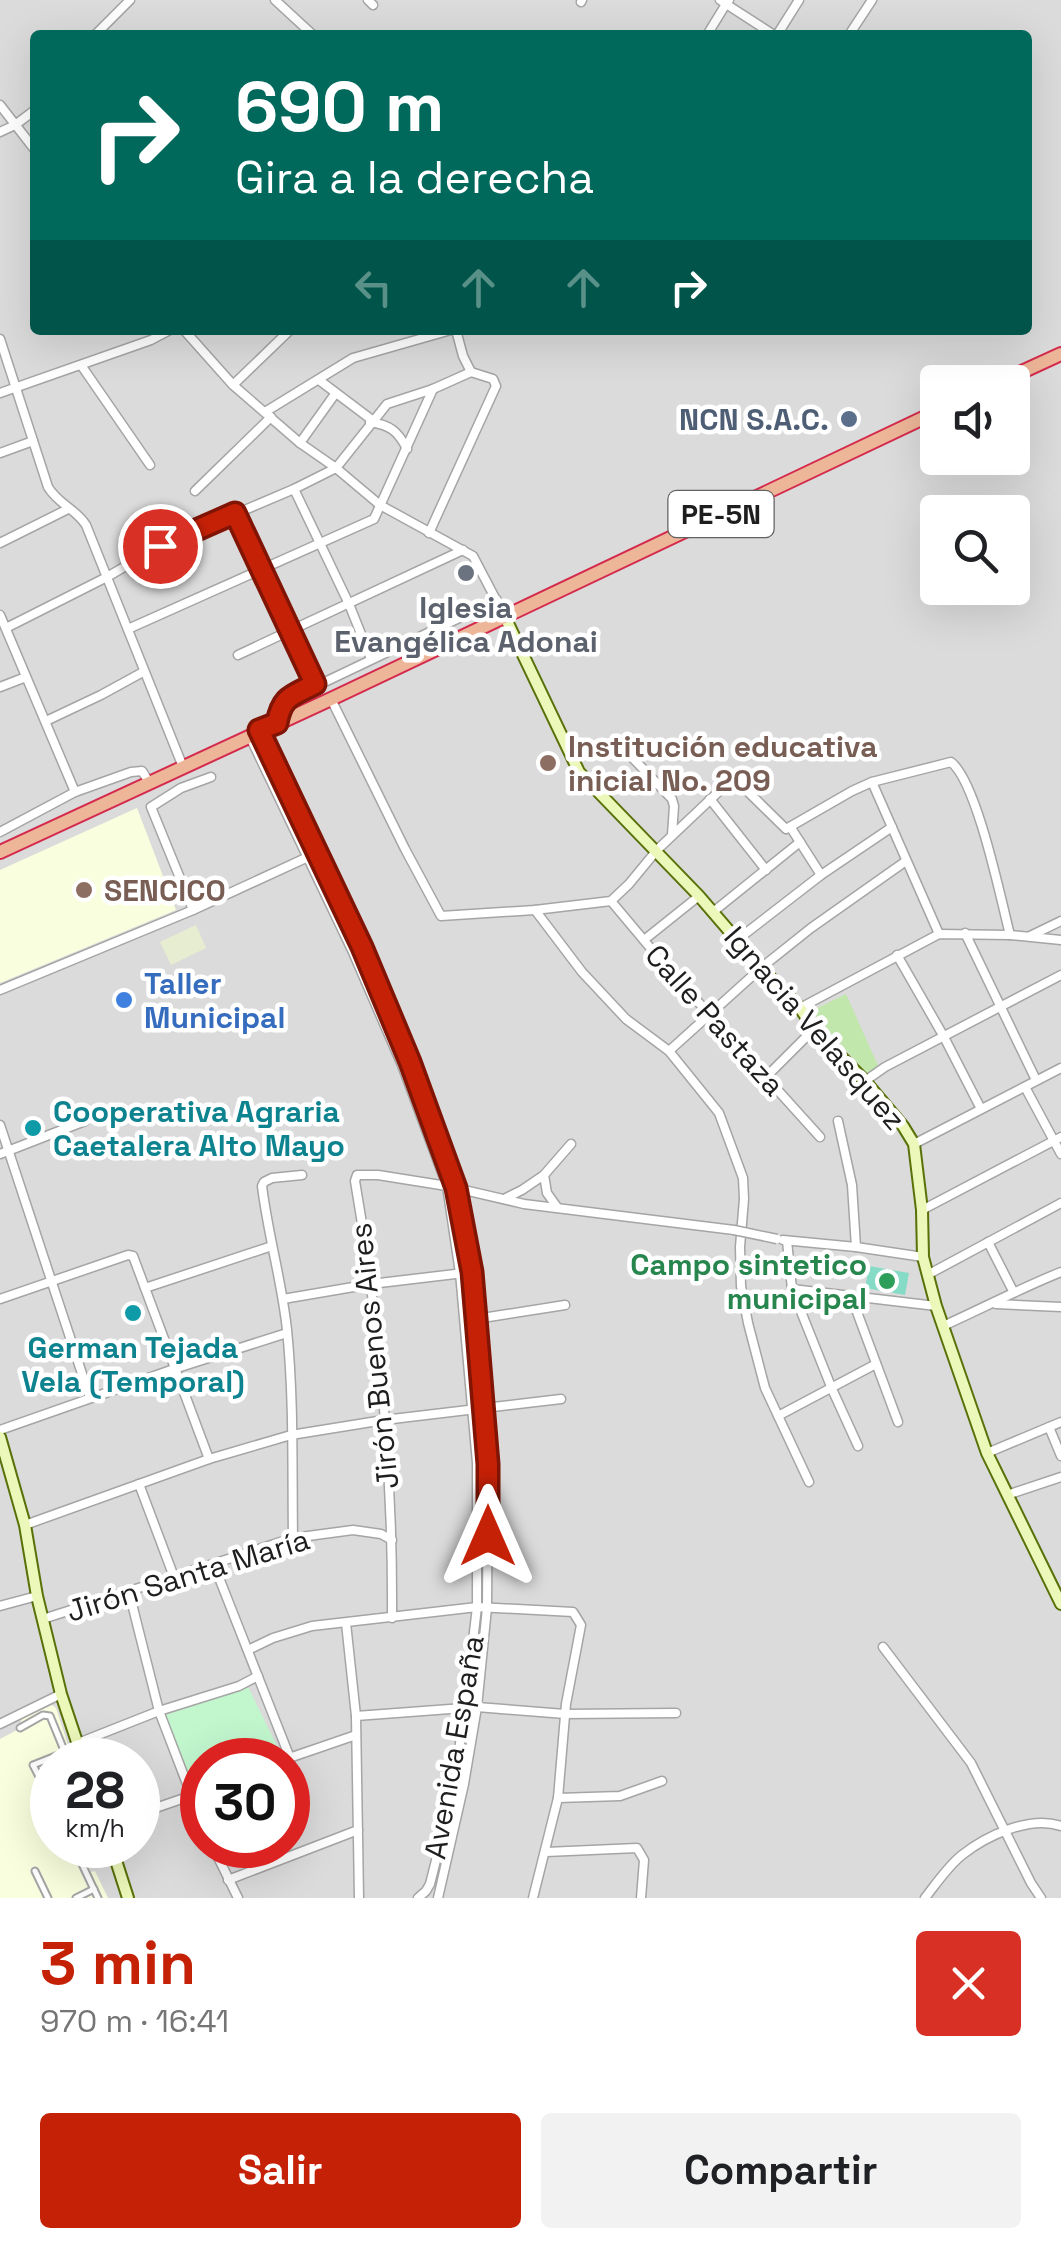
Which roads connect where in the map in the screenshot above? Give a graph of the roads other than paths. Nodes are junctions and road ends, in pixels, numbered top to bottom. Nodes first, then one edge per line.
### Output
1 (130, 0) edge
2 (276, 0) edge
3 (799, 0) edge
4 (872, 0) edge
5 (725, 1) edge
6 (100, 30) edge
7 (308, 30) edge
8 (710, 30) edge
9 (768, 30) edge
10 (778, 30) edge
11 (852, 30) edge
12 (0, 105) edge
13 (30, 114) edge
14 (15, 125) junction
15 (0, 132) edge
16 (30, 144) edge
17 (157, 335) edge
18 (188, 335) edge
19 (276, 335) edge
20 (435, 335) edge
21 (455, 335) edge
22 (0, 339) edge
23 (1061, 354) edge
24 (80, 365) junction
25 (1030, 368) edge
26 (472, 372) junction
27 (319, 380) junction
28 (233, 385) junction
29 (17, 388) junction
30 (432, 389) junction
31 (0, 393) edge
32 (335, 394) junction
33 (268, 414) junction
34 (920, 420) edge
35 (371, 421) junction
36 (32, 440) junction
37 (300, 442) junction
38 (407, 449) junction
39 (0, 453) edge
40 (150, 465) dead end
41 (336, 468) junction
42 (294, 489) junction
43 (195, 492) dead end
44 (380, 505) junction
45 (68, 508) junction
46 (235, 513) junction
47 (429, 533) junction
48 (0, 543) edge
49 (320, 545) junction
50 (462, 550) junction
51 (261, 570) junction
52 (108, 577) junction
53 (496, 600) junction
54 (348, 604) junction
55 (504, 617) junction
56 (2, 622) edge
57 (128, 629) junction
58 (289, 629) junction
59 (238, 655) dead end
60 (371, 659) junction
61 (143, 672) junction
62 (26, 677) junction
63 (315, 684) junction
64 (0, 688) edge
65 (331, 699) junction
66 (46, 721) junction
67 (277, 723) junction
68 (254, 733) junction
69 (625, 750) dead end
70 (178, 769) junction
71 (211, 777) dead end
72 (149, 782) junction
73 (872, 782) junction
74 (181, 788) junction
75 (75, 792) junction
76 (710, 799) junction
77 (892, 827) junction
78 (791, 828) junction
79 (0, 830) edge
80 (672, 836) junction
81 (800, 842) junction
82 (657, 850) junction
83 (0, 852) edge
84 (312, 855) junction
85 (906, 861) junction
86 (766, 870) junction
87 (821, 875) junction
88 (699, 896) junction
89 (611, 901) junction
90 (193, 910) junction
91 (535, 910) junction
92 (713, 912) junction
93 (1061, 921) edge
94 (965, 933) junction
95 (939, 934) junction
96 (1010, 935) junction
97 (1026, 938) junction
98 (644, 940) junction
99 (737, 940) junction
100 (1061, 940) edge
101 (898, 955) junction
102 (761, 968) junction
103 (1061, 974) edge
104 (0, 990) edge
105 (1000, 1007) junction
106 (800, 1008) junction
107 (710, 1014) junction
108 (814, 1030) junction
109 (944, 1037) junction
110 (669, 1051) junction
111 (1061, 1068) edge
112 (766, 1077) junction
113 (1036, 1080) junction
114 (865, 1081) junction
115 (1025, 1088) junction
116 (981, 1110) junction
117 (85, 1121) dead end
118 (838, 1121) dead end
119 (0, 1126) edge
120 (820, 1137) dead end
121 (1058, 1139) edge
122 (571, 1144) dead end
123 (914, 1144) junction
124 (5, 1153) edge
125 (1061, 1154) edge
126 (544, 1175) junction
127 (302, 1176) dead end
128 (452, 1187) junction
129 (503, 1199) junction
130 (1061, 1203) edge
131 (556, 1207) junction
132 (922, 1210) junction
133 (782, 1240) junction
134 (988, 1242) junction
135 (272, 1246) junction
136 (856, 1246) junction
137 (923, 1256) junction
138 (472, 1272) junction
139 (1061, 1272) edge
140 (460, 1274) junction
141 (928, 1274) junction
142 (52, 1282) junction
143 (372, 1284) junction
144 (145, 1288) junction
145 (792, 1289) junction
146 (1013, 1291) junction
147 (851, 1296) junction
148 (0, 1299) edge
149 (284, 1299) junction
150 (994, 1304) junction
151 (565, 1305) dead end
152 (936, 1306) junction
153 (1061, 1307) edge
154 (463, 1318) junction
155 (476, 1319) junction
156 (943, 1326) junction
157 (287, 1333) junction
158 (876, 1364) junction
159 (174, 1369) junction
160 (832, 1388) junction
161 (90, 1398) junction
162 (561, 1398) dead end
163 (472, 1410) junction
164 (484, 1410) junction
165 (778, 1416) junction
166 (384, 1420) junction
167 (898, 1422) dead end
168 (1061, 1422) edge
169 (1048, 1427) junction
170 (291, 1435) junction
171 (0, 1438) edge
172 (858, 1446) dead end
173 (987, 1453) junction
174 (1061, 1456) edge
175 (208, 1459) junction
176 (1061, 1476) edge
177 (809, 1482) dead end
178 (139, 1484) junction
179 (1008, 1495) junction
180 (24, 1525) junction
181 (294, 1538) junction
182 (392, 1540) junction
183 (214, 1565) junction
184 (174, 1577) junction
185 (129, 1592) junction
186 (37, 1596) junction
187 (1061, 1604) edge
188 (0, 1606) edge
189 (476, 1608) junction
190 (488, 1608) junction
191 (42, 1618) junction
192 (392, 1618) junction
193 (346, 1623) junction
194 (883, 1647) dead end
195 (248, 1650) junction
196 (258, 1676) junction
197 (61, 1694) junction
198 (477, 1707) junction
199 (466, 1708) junction
200 (159, 1710) junction
201 (676, 1713) dead end
202 (564, 1714) junction
203 (356, 1716) junction
204 (0, 1724) edge
205 (20, 1728) dead end
206 (356, 1735) junction
207 (59, 1738) edge
208 (77, 1738) edge
209 (88, 1738) edge
210 (279, 1738) edge
211 (310, 1751) edge
212 (180, 1767) edge
213 (662, 1781) dead end
214 (558, 1798) junction
215 (456, 1801) junction
216 (1061, 1826) edge
217 (358, 1830) junction
218 (1006, 1831) junction
219 (546, 1852) junction
220 (84, 1868) edge
221 (118, 1868) edge
222 (223, 1868) edge
223 (35, 1871) dead end
224 (228, 1880) junction
225 (94, 1889) junction
226 (48, 1898) edge
227 (76, 1898) edge
228 (98, 1898) edge
229 (128, 1898) edge
230 (238, 1898) edge
231 (360, 1898) edge
232 (418, 1898) edge
233 (438, 1898) edge
234 (534, 1898) edge
235 (641, 1898) edge
236 (924, 1898) edge
237 (1041, 1898) edge

1 - 6 street
2 - 7 street
3 - 10 street
4 - 11 street
5 - 8 street
5 - 9 street
12 - 14 street
13 - 14 street
14 - 15 street
14 - 16 street
17 - 24 street
18 - 28 street
19 - 28 street
20 - 27 street
21 - 26 street
22 - 29 street
23 - 25 highway
24 - 29 street
24 - 40 street
26 - 30 street
26 - 47 street
27 - 32 street
27 - 33 street
28 - 33 street
29 - 31 street
29 - 36 street
30 - 35 street
30 - 38 street
32 - 35 street
32 - 37 street
33 - 37 street
33 - 43 street
34 - 55 highway, PE-5N
35 - 38 street
35 - 41 street
36 - 39 street
36 - 45 street
37 - 41 street
38 - 44 street
41 - 42 street
41 - 44 street
42 - 46 street
42 - 49 street
44 - 47 street
44 - 49 street
45 - 48 street
45 - 52 street
46 - 51 street
46 - 52 street
47 - 50 street
49 - 51 street
49 - 54 street
50 - 53 street
50 - 54 street
51 - 57 street
51 - 58 street
52 - 56 street
52 - 57 street
53 - 55 street
53 - 60 street
54 - 58 street
54 - 60 street
55 - 65 highway, PE-5N
55 - 82 main road, Ignacia Velasquez
56 - 62 street
57 - 61 street
58 - 59 street
58 - 63 street
60 - 63 street
61 - 66 street
61 - 70 street
62 - 64 street
62 - 66 street
63 - 67 street
65 - 67 highway, PE-5N
65 - 91 street
66 - 75 street
67 - 68 highway, PE-5N
68 - 70 highway, PE-5N
68 - 84 street, Avenida España
69 - 80 street
70 - 72 highway, PE-5N
70 - 74 street
71 - 74 street
72 - 75 street
72 - 83 highway, PE-5N
73 - 77 street
73 - 78 street
73 - 96 street
74 - 90 street
75 - 79 street
76 - 78 street
76 - 80 street
76 - 86 street
77 - 85 street
77 - 87 street
78 - 81 street
80 - 82 street
81 - 86 street
81 - 87 street
82 - 88 main road, Ignacia Velasquez
82 - 89 street
84 - 90 street
84 - 128 street, Avenida España
85 - 95 street
85 - 102 street
86 - 92 street
87 - 99 street
88 - 92 main road, Ignacia Velasquez
88 - 98 street
89 - 91 street
89 - 98 street, Calle Pastaza
90 - 104 street
91 - 110 street
92 - 99 main road, Ignacia Velasquez
93 - 97 street
94 - 95 street
94 - 96 street
94 - 105 street
95 - 101 street
96 - 97 street
97 - 100 street
98 - 107 street, Calle Pastaza
99 - 102 main road, Ignacia Velasquez
101 - 106 street
101 - 109 street
102 - 106 main road, Ignacia Velasquez
102 - 107 street
103 - 105 street
105 - 109 street
105 - 113 street
106 - 108 main road, Ignacia Velasquez
107 - 110 street
107 - 112 street, Calle Pastaza
108 - 112 street
108 - 114 main road, Ignacia Velasquez
109 - 114 street
109 - 116 street
110 - 165 street
111 - 113 street
112 - 120 street, Calle Pastaza
113 - 115 street
114 - 123 main road, Ignacia Velasquez
115 - 116 street
115 - 121 street
116 - 123 street
117 - 124 street
118 - 136 street
119 - 124 street
121 - 125 street
121 - 132 street
122 - 126 street
123 - 132 main road, Ignacia Velasquez
124 - 142 street
126 - 129 street
126 - 131 street
127 - 135 street
128 - 129 street
128 - 138 street, Avenida España
128 - 140 street, Avenida España
128 - 143 street, Jirón Buenos Aires
129 - 131 street
130 - 134 street
131 - 133 street, bridge
132 - 137 main road, Ignacia Velasquez
133 - 136 street
133 - 145 street
134 - 141 street
134 - 146 street
135 - 144 street
135 - 149 street
136 - 137 street
137 - 141 main road, Ignacia Velasquez
138 - 140 street
138 - 155 street, Avenida España
139 - 146 street
140 - 143 street
140 - 154 street, Avenida España
141 - 152 main road, Ignacia Velasquez
142 - 144 street
142 - 148 street
142 - 161 street
143 - 149 street
143 - 166 street, Jirón Buenos Aires
144 - 159 street
145 - 147 street
145 - 160 street
146 - 150 street
147 - 152 street
147 - 158 street
149 - 157 street
150 - 153 street
150 - 156 street
151 - 155 street
152 - 156 main road, Ignacia Velasquez
154 - 155 street
154 - 163 street, Avenida España
155 - 164 street, Avenida España
156 - 173 main road, Ignacia Velasquez
157 - 159 street
157 - 170 street
158 - 160 street
158 - 167 street
159 - 161 street
159 - 175 street
160 - 165 street
160 - 172 street
161 - 171 street
162 - 164 street
163 - 164 street
163 - 166 street
163 - 189 street, Avenida España
164 - 190 street, Avenida España
165 - 177 street
166 - 170 street
166 - 182 street, Jirón Buenos Aires
168 - 169 street
169 - 173 street
169 - 174 street
170 - 175 street
170 - 181 street
171 - 180 main road
173 - 179 main road, Ignacia Velasquez
175 - 178 street
176 - 179 street
178 - 180 street
178 - 184 street
179 - 187 main road, Ignacia Velasquez
180 - 186 main road
181 - 182 street, Jirón Santa María
181 - 183 street, Jirón Santa María
182 - 192 street, Jirón Buenos Aires
183 - 184 street, Jirón Santa María
183 - 195 street
184 - 185 street, Jirón Santa María
185 - 191 street, Jirón Santa María
185 - 200 street
186 - 188 street, Jirón Santa María
186 - 191 main road
189 - 190 street
189 - 192 street
189 - 199 street, Avenida España
190 - 198 street, Avenida España
190 - 202 street
191 - 197 main road
192 - 193 street
193 - 195 street
193 - 203 street
194 - 218 street
195 - 196 street
196 - 200 street
196 - 210 street
197 - 204 street
197 - 208 main road
198 - 199 street
198 - 202 street
198 - 215 street, Avenida España
199 - 203 street
199 - 215 street, Avenida España
200 - 209 street
200 - 212 street
201 - 202 street
202 - 214 street
203 - 206 street
205 - 207 street
206 - 211 street
206 - 217 street
213 - 214 street
214 - 219 street
215 - 232 street, Avenida España
215 - 233 street, Avenida España
216 - 218 street
217 - 224 street
217 - 231 street
218 - 236 street
218 - 237 street
219 - 234 street
219 - 235 street
220 - 225 street
221 - 229 main road
222 - 224 street
223 - 226 street
224 - 230 street
225 - 227 street
225 - 228 street

